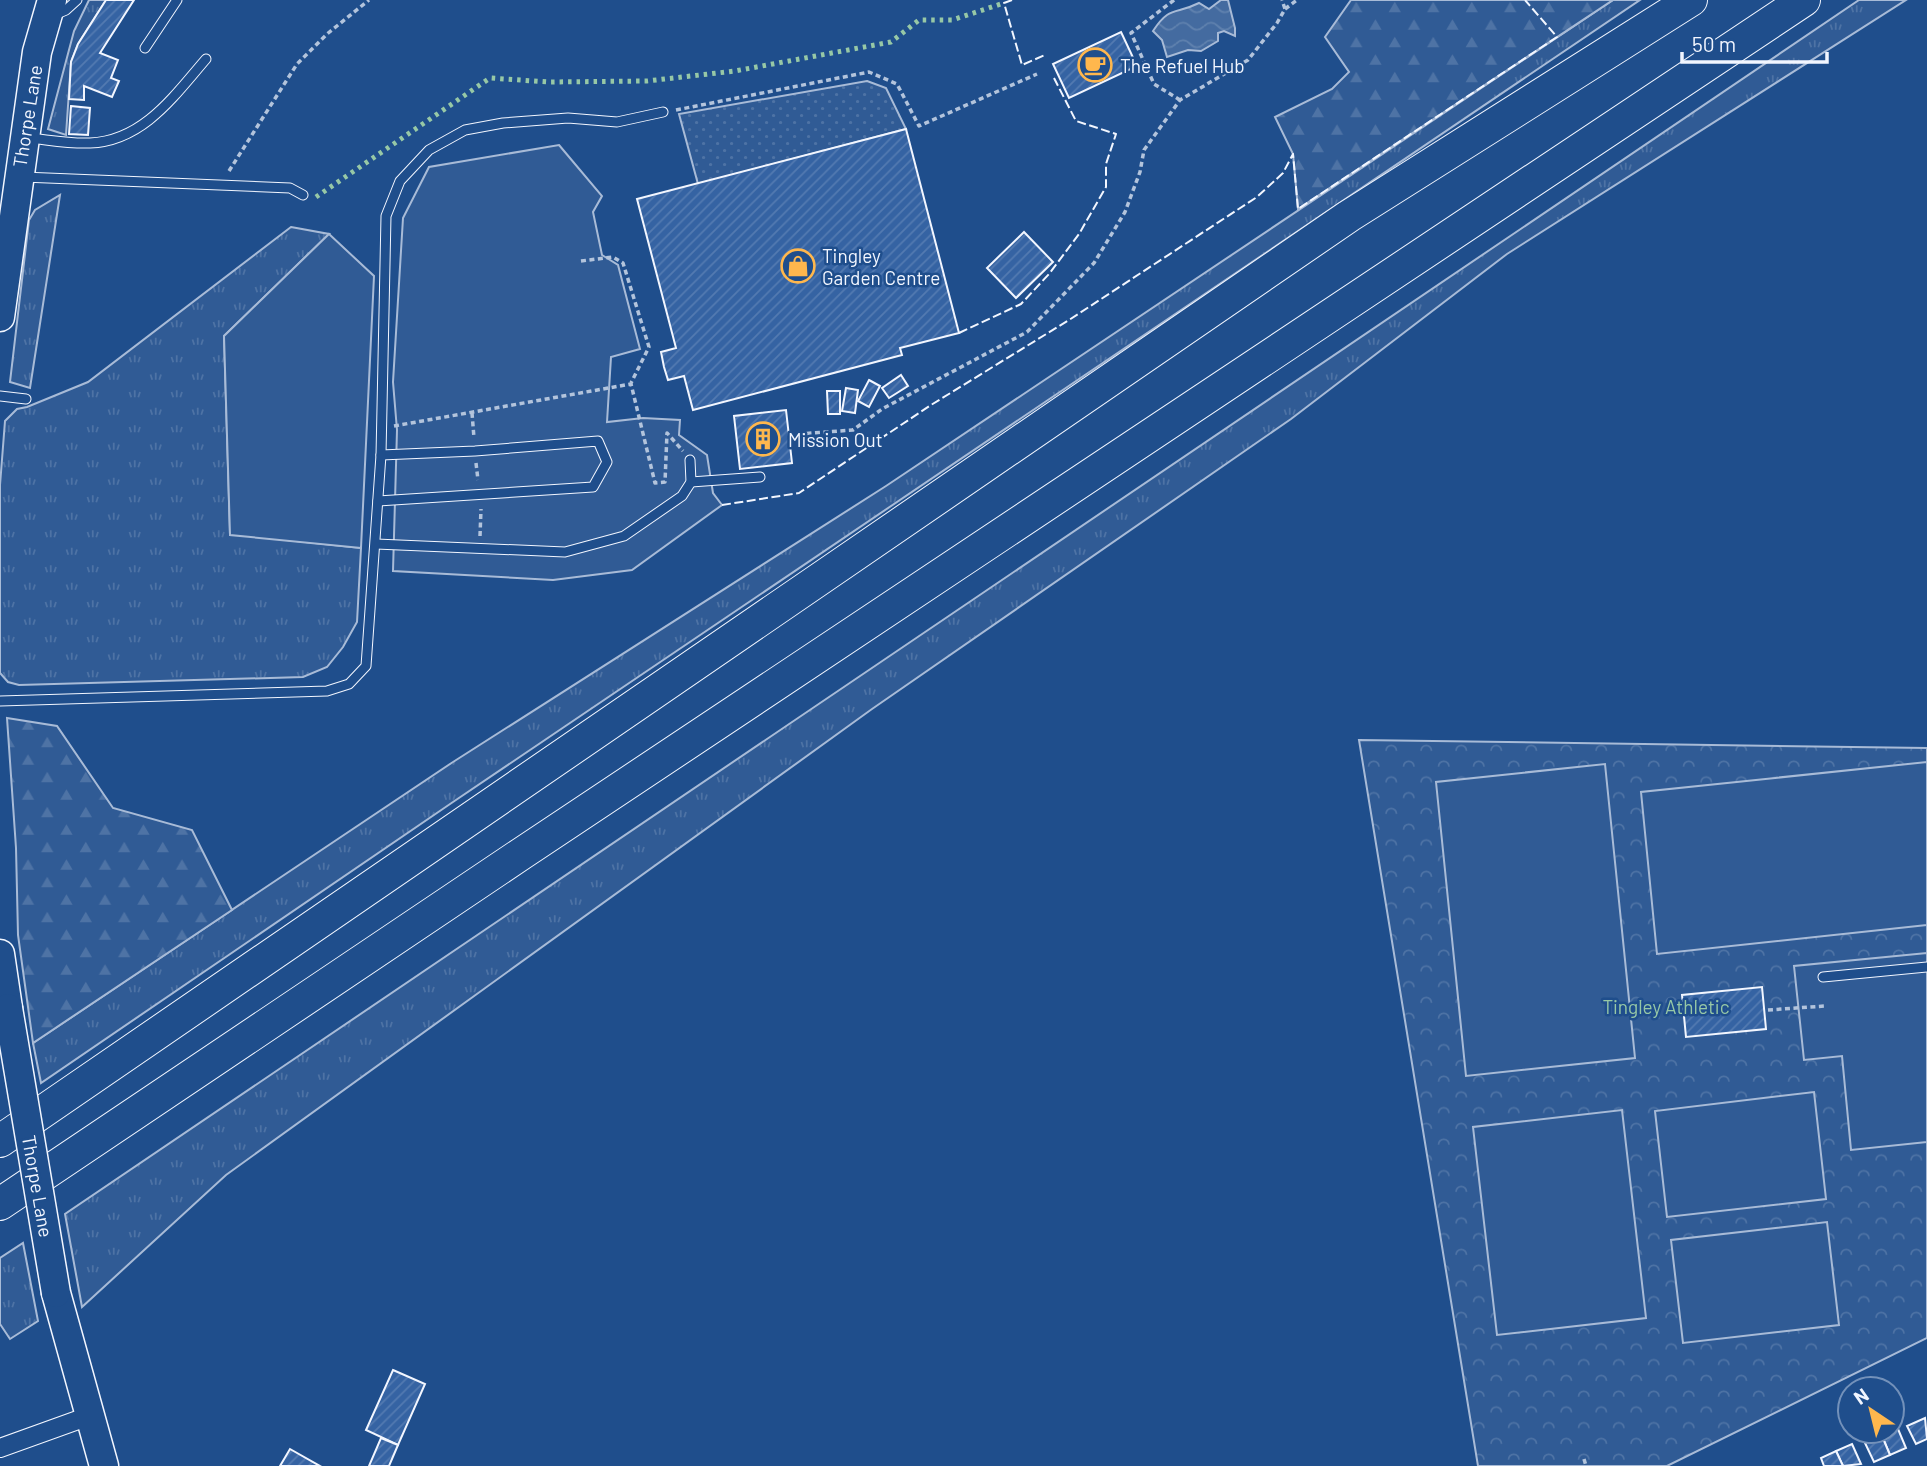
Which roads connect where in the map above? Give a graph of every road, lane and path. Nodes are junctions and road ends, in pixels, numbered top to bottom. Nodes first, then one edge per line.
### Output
1 (77, 0) edge
2 (177, 0) edge
3 (369, 0) edge
4 (1174, 0) edge
5 (1282, 0) edge
6 (1297, 0) edge
7 (1691, 0) edge
8 (1804, 0) edge
9 (50, 9) edge
10 (1285, 9) junction
11 (145, 48) dead end
12 (206, 60) dead end
13 (1037, 74) dead end
14 (1180, 100) junction
15 (663, 112) joint
16 (24, 138) junction
17 (18, 177) junction
18 (221, 185) junction
19 (303, 195) dead end
20 (581, 261) dead end
21 (0, 317) edge
22 (631, 384) junction
23 (0, 396) edge
24 (26, 398) dead end
25 (382, 428) junction
26 (798, 435) dead end
27 (381, 454) junction
28 (690, 460) joint
29 (760, 477) dead end
30 (691, 482) junction
31 (378, 501) junction
32 (376, 544) junction
33 (0, 702) edge
34 (0, 954) edge
35 (1927, 967) edge
36 (1823, 977) dead end
37 (1825, 1006) dead end
38 (1768, 1010) dead end
39 (0, 1141) edge
40 (0, 1203) edge
41 (89, 1416) junction
42 (0, 1448) edge
43 (1584, 1459) dead end
44 (104, 1466) edge
45 (1586, 1466) edge

1 - 9 lane
2 - 11 lane
3 - 18 path
4 - 14 path
5 - 10 path
6 - 10 path
7 - 39 highway
8 - 40 highway
9 - 16 main road, Thorpe Lane
10 - 14 path
12 - 16 lane
13 - 15 path
14 - 26 path
15 - 25 lane
16 - 17 main road, Thorpe Lane
17 - 18 lane
17 - 21 main road, Thorpe Lane
18 - 19 lane
20 - 22 path
22 - 25 path
22 - 28 path
23 - 24 lane
25 - 27 lane
27 - 31 lane
27 - 31 lane
28 - 30 lane
29 - 30 lane
30 - 32 lane
31 - 32 lane
32 - 33 lane
34 - 41 main road, Thorpe Lane, bridge
35 - 36 lane
37 - 38 path
41 - 42 street
41 - 44 main road, Thorpe Lane
43 - 45 path

